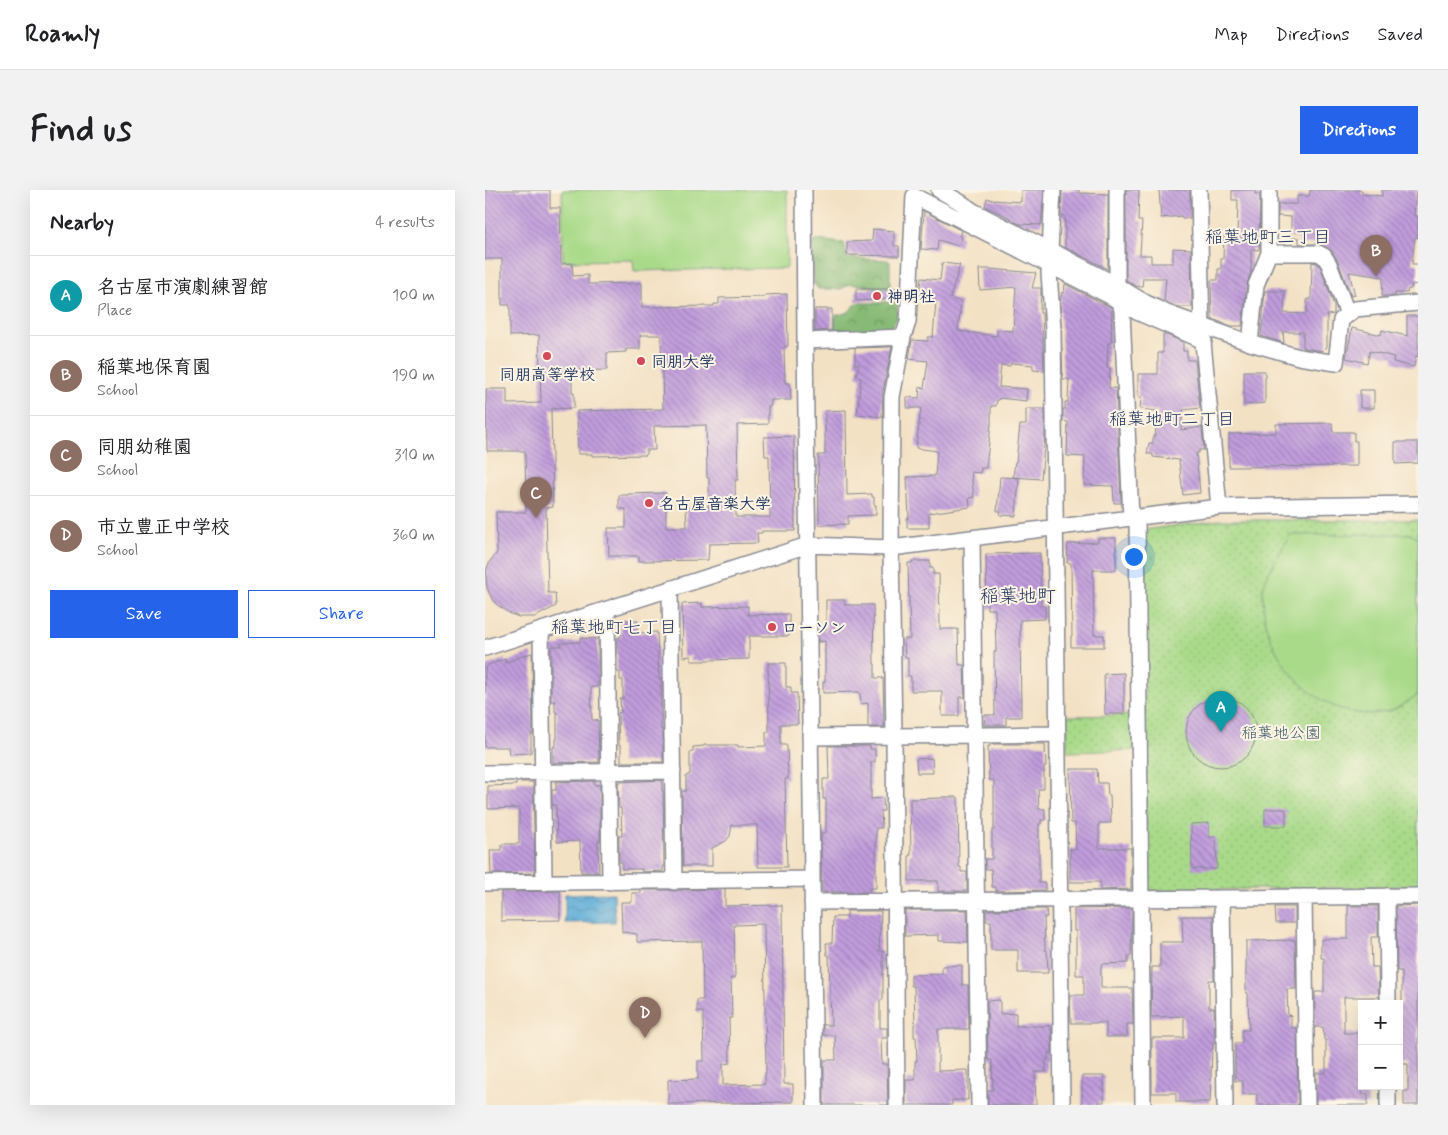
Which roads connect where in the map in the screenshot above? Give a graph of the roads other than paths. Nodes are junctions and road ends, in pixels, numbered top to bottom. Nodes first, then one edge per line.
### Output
1 (804, 190) edge
2 (939, 190) edge
3 (1053, 190) edge
4 (1117, 190) edge
5 (1199, 190) edge
6 (1269, 190) edge
7 (1269, 253) junction
8 (1049, 257) junction
9 (1117, 287) junction
10 (1121, 302) junction
11 (1418, 303) edge
12 (1348, 315) junction
13 (1202, 326) junction
14 (903, 337) junction
15 (805, 341) junction
16 (1204, 341) junction
17 (1250, 343) junction
18 (1418, 504) edge
19 (1219, 507) junction
20 (1134, 518) junction
21 (1055, 528) junction
22 (972, 538) junction
23 (808, 545) junction
24 (891, 548) junction
25 (670, 589) junction
26 (607, 610) junction
27 (541, 630) junction
28 (485, 648) edge
29 (1057, 734) junction
30 (974, 735) junction
31 (894, 736) junction
32 (810, 737) junction
33 (673, 771) junction
34 (609, 772) junction
35 (485, 773) edge
36 (543, 773) junction
37 (812, 879) junction
38 (610, 882) junction
39 (674, 882) junction
40 (485, 883) edge
41 (544, 883) junction
42 (1387, 896) junction
43 (1418, 896) edge
44 (1304, 897) junction
45 (1222, 898) junction
46 (1141, 899) junction
47 (1060, 900) junction
48 (976, 901) junction
49 (812, 902) junction
50 (895, 902) junction
51 (1388, 1000) edge
52 (1388, 1090) edge
53 (815, 1105) edge
54 (897, 1105) edge
55 (979, 1105) edge
56 (1062, 1105) edge
57 (1143, 1105) edge
58 (1225, 1105) edge
59 (1307, 1105) edge
60 (1388, 1105) edge

1 - 15 street
2 - 8 street
3 - 8 street
4 - 9 street
5 - 13 street
6 - 7 street
7 - 12 street
7 - 17 street
8 - 9 street
8 - 10 street
8 - 14 street
8 - 21 street
9 - 10 street
9 - 13 street
10 - 16 street
10 - 20 street
11 - 12 street
12 - 17 street
13 - 16 street
13 - 17 street
14 - 15 street
14 - 24 street
15 - 23 street
16 - 19 street
18 - 19 street
19 - 20 street
20 - 21 street
20 - 46 street
21 - 22 street
21 - 29 street
22 - 24 street
22 - 30 street
23 - 24 street
23 - 25 street
23 - 32 street
24 - 31 street
25 - 26 street
25 - 33 street
26 - 27 street
26 - 34 street
27 - 28 street
27 - 36 street
29 - 30 street
29 - 47 street
30 - 31 street
30 - 48 street
31 - 32 street
31 - 50 street
32 - 37 street
33 - 34 street
33 - 39 street
34 - 36 street
34 - 38 street
35 - 36 street
36 - 41 street
37 - 39 street
37 - 49 street
38 - 39 street
38 - 41 street
40 - 41 street
42 - 43 street
42 - 44 street
42 - 51 street
44 - 45 street
44 - 59 street
45 - 46 street
45 - 58 street
46 - 47 street
46 - 57 street
47 - 48 street
47 - 56 street
48 - 50 street
48 - 55 street
49 - 50 street
49 - 53 street
50 - 54 street
52 - 60 street

